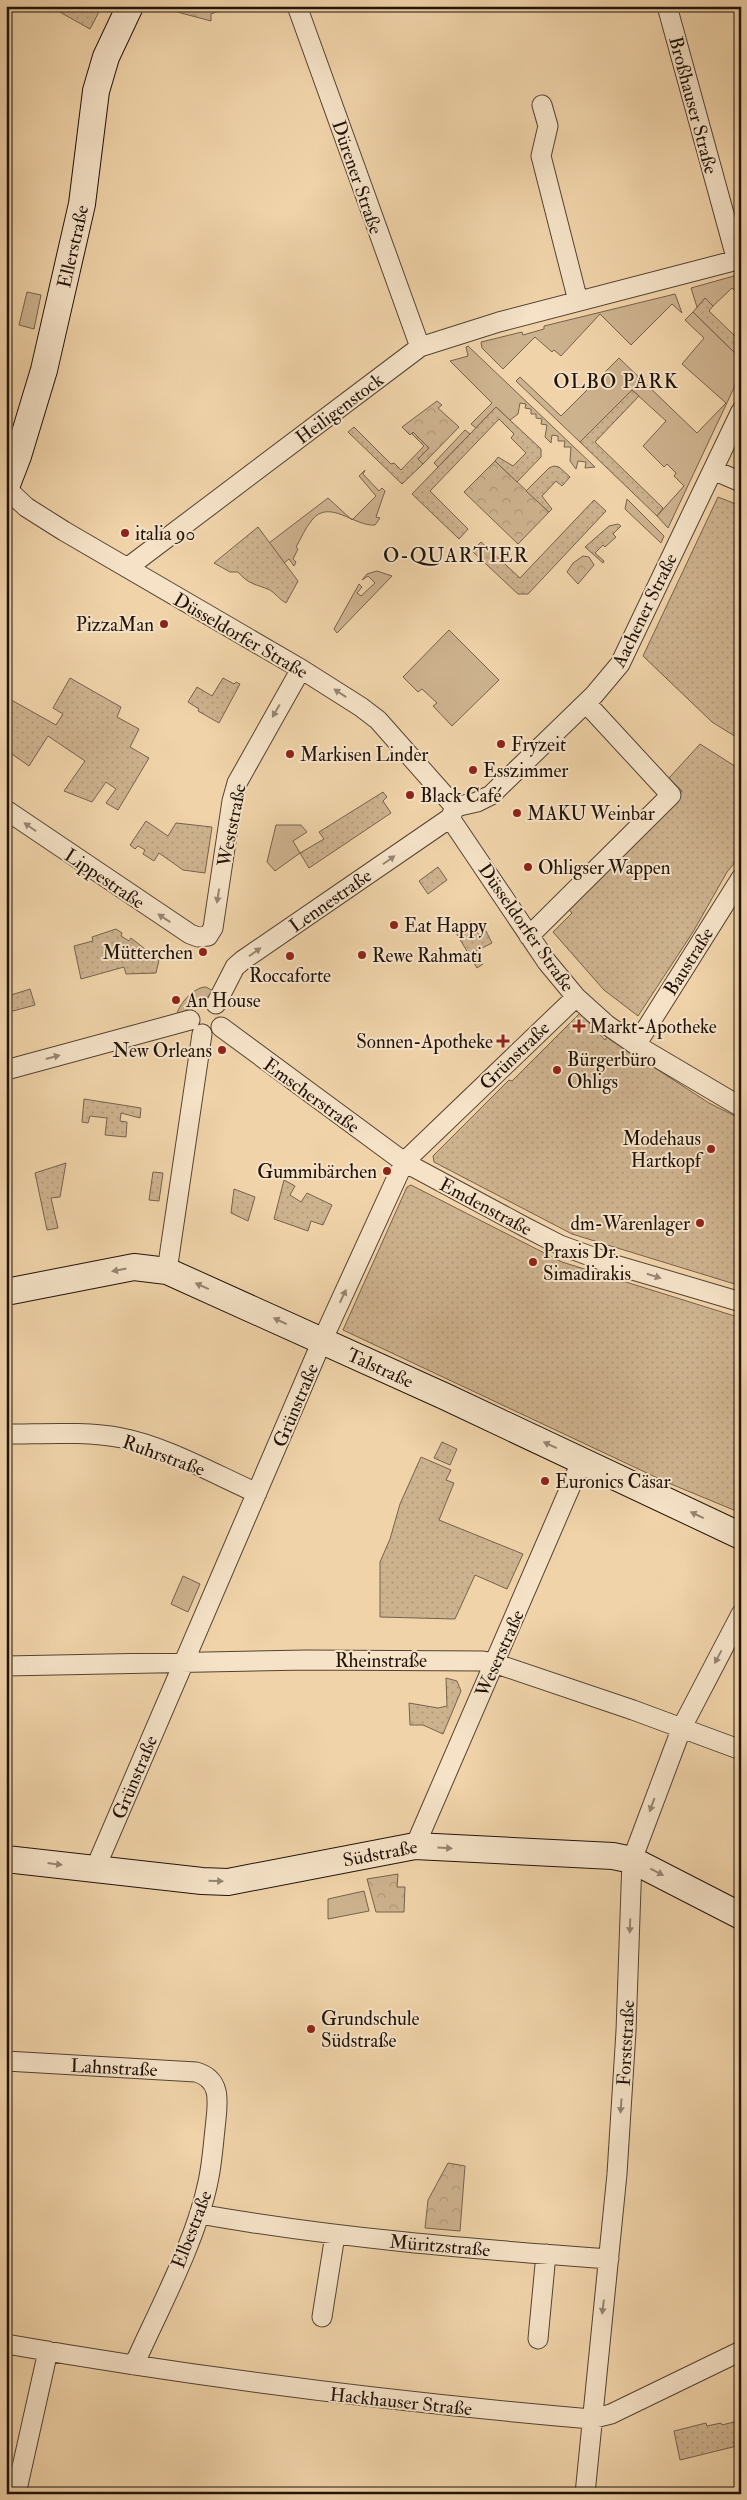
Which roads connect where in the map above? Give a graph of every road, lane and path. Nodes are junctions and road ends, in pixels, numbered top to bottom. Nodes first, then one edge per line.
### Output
1 (130, 6) edge
2 (297, 6) edge
3 (667, 6) edge
4 (542, 105) dead end
5 (739, 260) edge
6 (578, 301) junction
7 (420, 347) junction
8 (741, 411) edge
9 (713, 470) junction
10 (741, 482) edge
11 (6, 487) edge
12 (127, 568) junction
13 (301, 668) junction
14 (586, 703) junction
15 (6, 810) edge
16 (452, 812) junction
17 (741, 878) edge
18 (208, 936) joint
19 (529, 936) junction
20 (576, 997) junction
21 (216, 1004) junction
22 (196, 1027) junction
23 (221, 1027) junction
24 (636, 1045) junction
25 (6, 1070) edge
26 (741, 1107) edge
27 (404, 1162) junction
28 (167, 1271) junction
29 (6, 1292) edge
30 (741, 1302) edge
31 (322, 1341) junction
32 (6, 1434) edge
33 (582, 1460) junction
34 (257, 1493) junction
35 (741, 1536) edge
36 (741, 1614) edge
37 (494, 1663) junction
38 (183, 1664) junction
39 (6, 1666) edge
40 (682, 1727) junction
41 (741, 1750) edge
42 (415, 1846) junction
43 (6, 1859) edge
44 (632, 1860) junction
45 (95, 1869) junction
46 (741, 1916) edge
47 (6, 2062) edge
48 (216, 2086) joint
49 (199, 2214) junction
50 (335, 2235) junction
51 (546, 2254) junction
52 (609, 2259) junction
53 (322, 2317) dead end
54 (538, 2339) dead end
55 (6, 2344) edge
56 (48, 2351) junction
57 (741, 2351) edge
58 (134, 2365) junction
59 (592, 2419) junction
60 (16, 2494) edge
61 (585, 2494) edge

1 - 11 main road, Ellerstraße
2 - 7 street, Dürener Straße
3 - 5 street, Broßhauser Straße
4 - 6 street
5 - 6 street, Heiligenstock
6 - 7 street, Heiligenstock
7 - 12 street, Heiligenstock
8 - 9 street, Aachener Straße
9 - 10 street
9 - 14 street, Aachener Straße
11 - 12 street, Düsseldorfer Straße
12 - 13 street, Düsseldorfer Straße
16 -> 13 street, Düsseldorfer Straße
13 -> 18 street, Weststraße
14 - 16 street, Aachener Straße
14 - 19 street
18 -> 15 street, Lippestraße
16 - 19 street, Düsseldorfer Straße
21 -> 16 street, Lennestraße
17 - 24 street, Baustraße
19 - 20 street, Düsseldorfer Straße
20 - 24 street, Düsseldorfer Straße
20 - 27 street, Grünstraße
21 - 22 street
21 - 23 street
22 - 23 street
25 -> 22 street
22 - 28 street
23 - 27 street, Emscherstraße
24 - 26 street, Düsseldorfer Straße
27 -> 30 street, Emdenstraße
31 -> 27 street, Grünstraße
28 -> 29 main road, Talstraße
31 -> 28 main road, Talstraße
33 -> 31 main road, Talstraße
31 - 34 street, Grünstraße
32 - 34 street, Ruhrstraße
35 -> 33 main road, Talstraße
33 - 37 street, Weserstraße
34 - 38 street, Grünstraße
36 -> 40 street, Forststraße
37 - 38 street, Rheinstraße
37 - 40 street, Rheinstraße
37 - 42 street, Weserstraße
38 - 39 street, Rheinstraße
38 - 45 street, Grünstraße
40 - 41 street, Rheinstraße
40 -> 44 street, Forststraße
42 -> 44 main road, Südstraße
45 -> 42 main road, Südstraße
43 -> 45 main road, Südstraße
44 -> 46 main road, Südstraße
44 -> 52 street, Forststraße
47 - 48 street, Lahnstraße
48 - 49 street, Elbestraße
49 - 50 street, Müritzstraße
49 - 58 street, Elbestraße
50 - 51 street, Müritzstraße
50 - 53 street
51 - 52 street, Müritzstraße
51 - 54 street
52 -> 59 street, Forststraße
55 - 56 street, Hackhauser Straße
56 - 58 street, Hackhauser Straße
56 - 60 street
57 - 59 street, Hackhauser Straße
58 - 59 street, Hackhauser Straße
59 - 61 street, Forststraße

